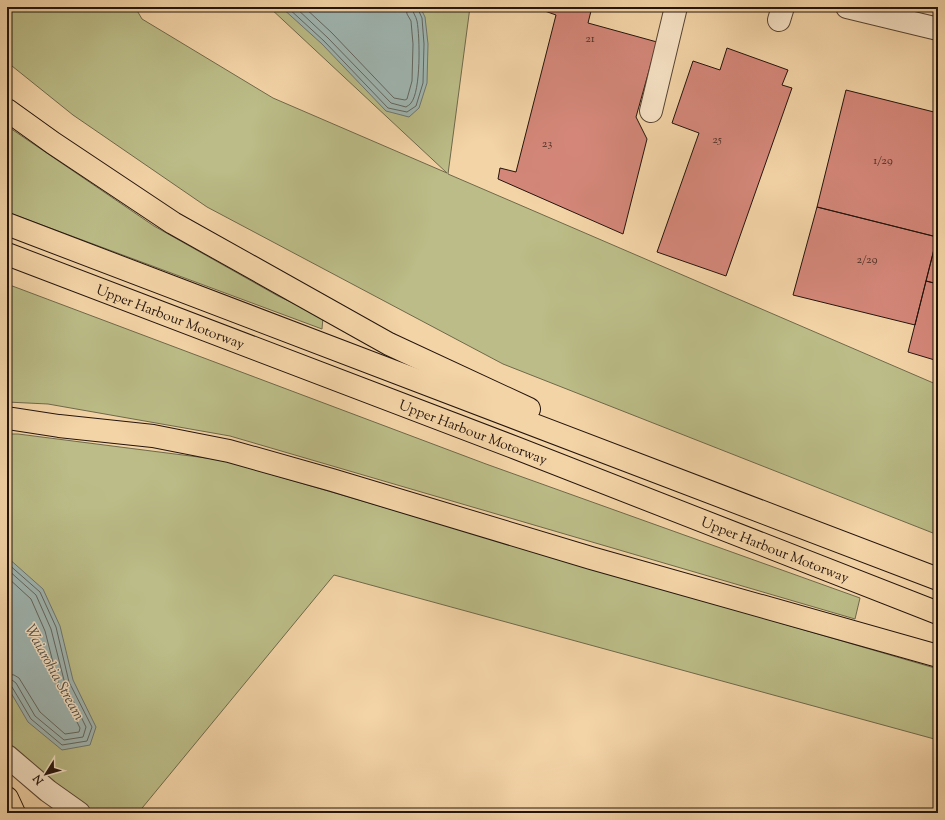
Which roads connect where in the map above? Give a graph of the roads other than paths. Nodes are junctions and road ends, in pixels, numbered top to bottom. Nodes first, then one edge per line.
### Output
1 (676, 7) edge
2 (847, 7) edge
3 (938, 29) edge
4 (7, 110) edge
5 (651, 111) dead end
6 (7, 224) edge
7 (7, 254) edge
8 (7, 418) edge
9 (706, 490) junction
10 (938, 579) edge
11 (938, 613) edge
12 (938, 656) edge
13 (7, 756) edge
14 (7, 798) edge
15 (14, 813) edge
16 (79, 813) edge

1 - 5 street
2 - 3 street
4 - 9 main road
6 - 9 main road, Upper Harbour Motorway
7 - 11 main road, Upper Harbour Motorway
8 - 12 main road
9 - 10 main road, Upper Harbour Motorway
13 - 16 street
14 - 15 main road

